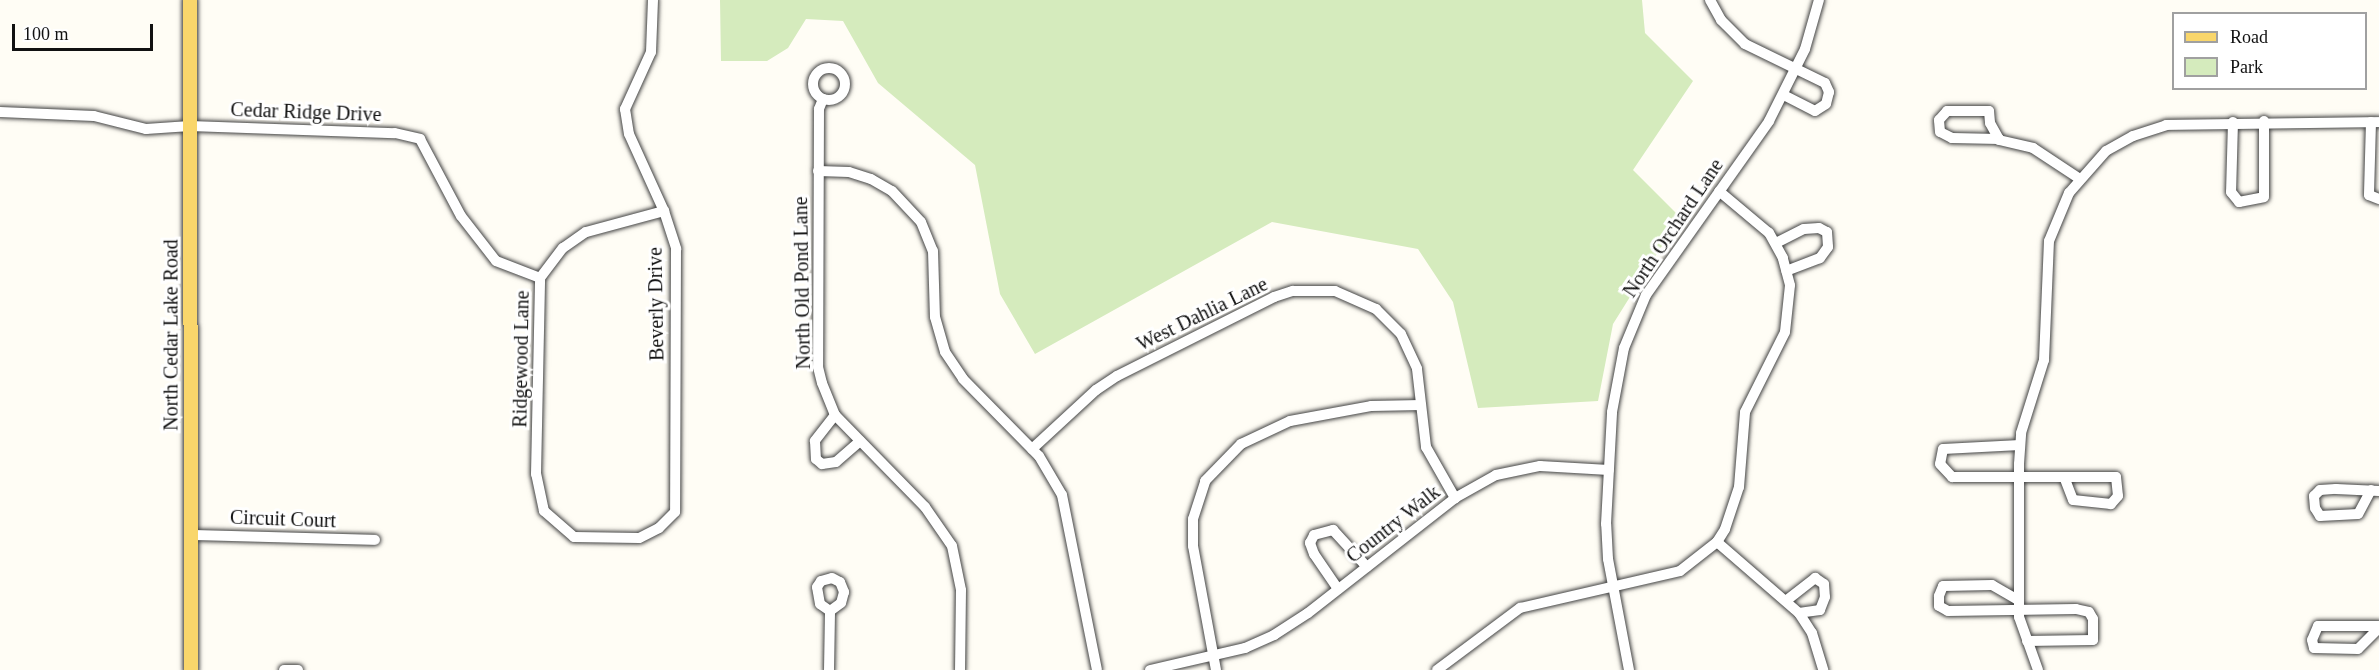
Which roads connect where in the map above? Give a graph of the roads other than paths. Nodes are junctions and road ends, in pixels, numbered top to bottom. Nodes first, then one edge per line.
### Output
1 (190, 0) edge
2 (652, 0) edge
3 (1710, 0) edge
4 (1820, 0) edge
5 (1795, 71) junction
6 (1783, 95) junction
7 (823, 99) dead end
8 (0, 112) edge
9 (2264, 121) junction
10 (2233, 122) junction
11 (2375, 122) edge
12 (190, 126) junction
13 (1999, 139) junction
14 (818, 171) junction
15 (2080, 179) junction
16 (1719, 191) junction
17 (2379, 199) edge
18 (664, 211) junction
19 (1776, 243) junction
20 (1786, 272) junction
21 (540, 278) junction
22 (1421, 405) junction
23 (835, 415) junction
24 (860, 441) junction
25 (2020, 445) junction
26 (1032, 449) junction
27 (1609, 470) junction
28 (2019, 478) junction
29 (2065, 478) junction
30 (2375, 491) edge
31 (1455, 498) junction
32 (190, 535) junction
33 (574, 537) joint
34 (375, 540) dead end
35 (1717, 542) junction
36 (1367, 567) junction
37 (1614, 587) junction
38 (1338, 590) junction
39 (1787, 600) junction
40 (2018, 605) junction
41 (830, 611) dead end
42 (1799, 613) junction
43 (2379, 627) edge
44 (2027, 641) junction
45 (1213, 657) junction
46 (191, 670) edge
47 (284, 670) edge
48 (298, 670) edge
49 (829, 670) edge
50 (960, 670) edge
51 (1096, 670) edge
52 (1150, 670) edge
53 (1216, 670) edge
54 (1437, 670) edge
55 (1629, 670) edge
56 (1823, 670) edge
57 (2038, 670) edge

1 - 12 main road, North Cedar Lake Road
2 - 18 street, Beverly Drive
3 - 5 street
4 - 5 street, North Orchard Lane
5 - 6 street, North Orchard Lane
5 - 6 street
6 - 16 street, North Orchard Lane
7 - 14 street, North Old Pond Lane
8 - 12 street, Cedar Ridge Drive
9 - 10 street
9 - 10 street
9 - 11 street
10 - 15 street
11 - 17 street
12 - 21 street, Cedar Ridge Drive
12 - 32 main road, North Cedar Lake Road
13 - 13 street
13 - 15 street
14 - 23 street, North Old Pond Lane
14 - 26 street
15 - 25 street
16 - 19 street
16 - 27 street, North Orchard Lane
18 - 21 street, Ridgewood Lane
18 - 33 street, Beverly Drive
19 - 20 street
19 - 20 street
20 - 35 street
21 - 33 street, Ridgewood Lane
22 - 26 street, West Dahlia Lane
22 - 31 street, West Dahlia Lane
22 - 45 street
23 - 24 street, North Old Pond Lane
23 - 24 street
24 - 50 street, North Old Pond Lane
25 - 28 street
25 - 28 street
26 - 51 street
27 - 31 street, Country Walk
27 - 37 street, North Orchard Lane
28 - 29 street
28 - 40 street
29 - 29 street
30 - 30 street
31 - 36 street, Country Walk
32 - 34 street, Circuit Court
32 - 46 main road, North Cedar Lake Road
35 - 37 street
35 - 39 street
36 - 38 street, Country Walk
36 - 38 street
37 - 54 street
37 - 55 street, North Orchard Lane
38 - 45 street, Country Walk
39 - 42 street
39 - 42 street
40 - 40 street
40 - 44 street
40 - 44 street
41 - 49 street
42 - 56 street
43 - 43 street
44 - 57 street
45 - 52 street, Country Walk
45 - 53 street
47 - 48 street

